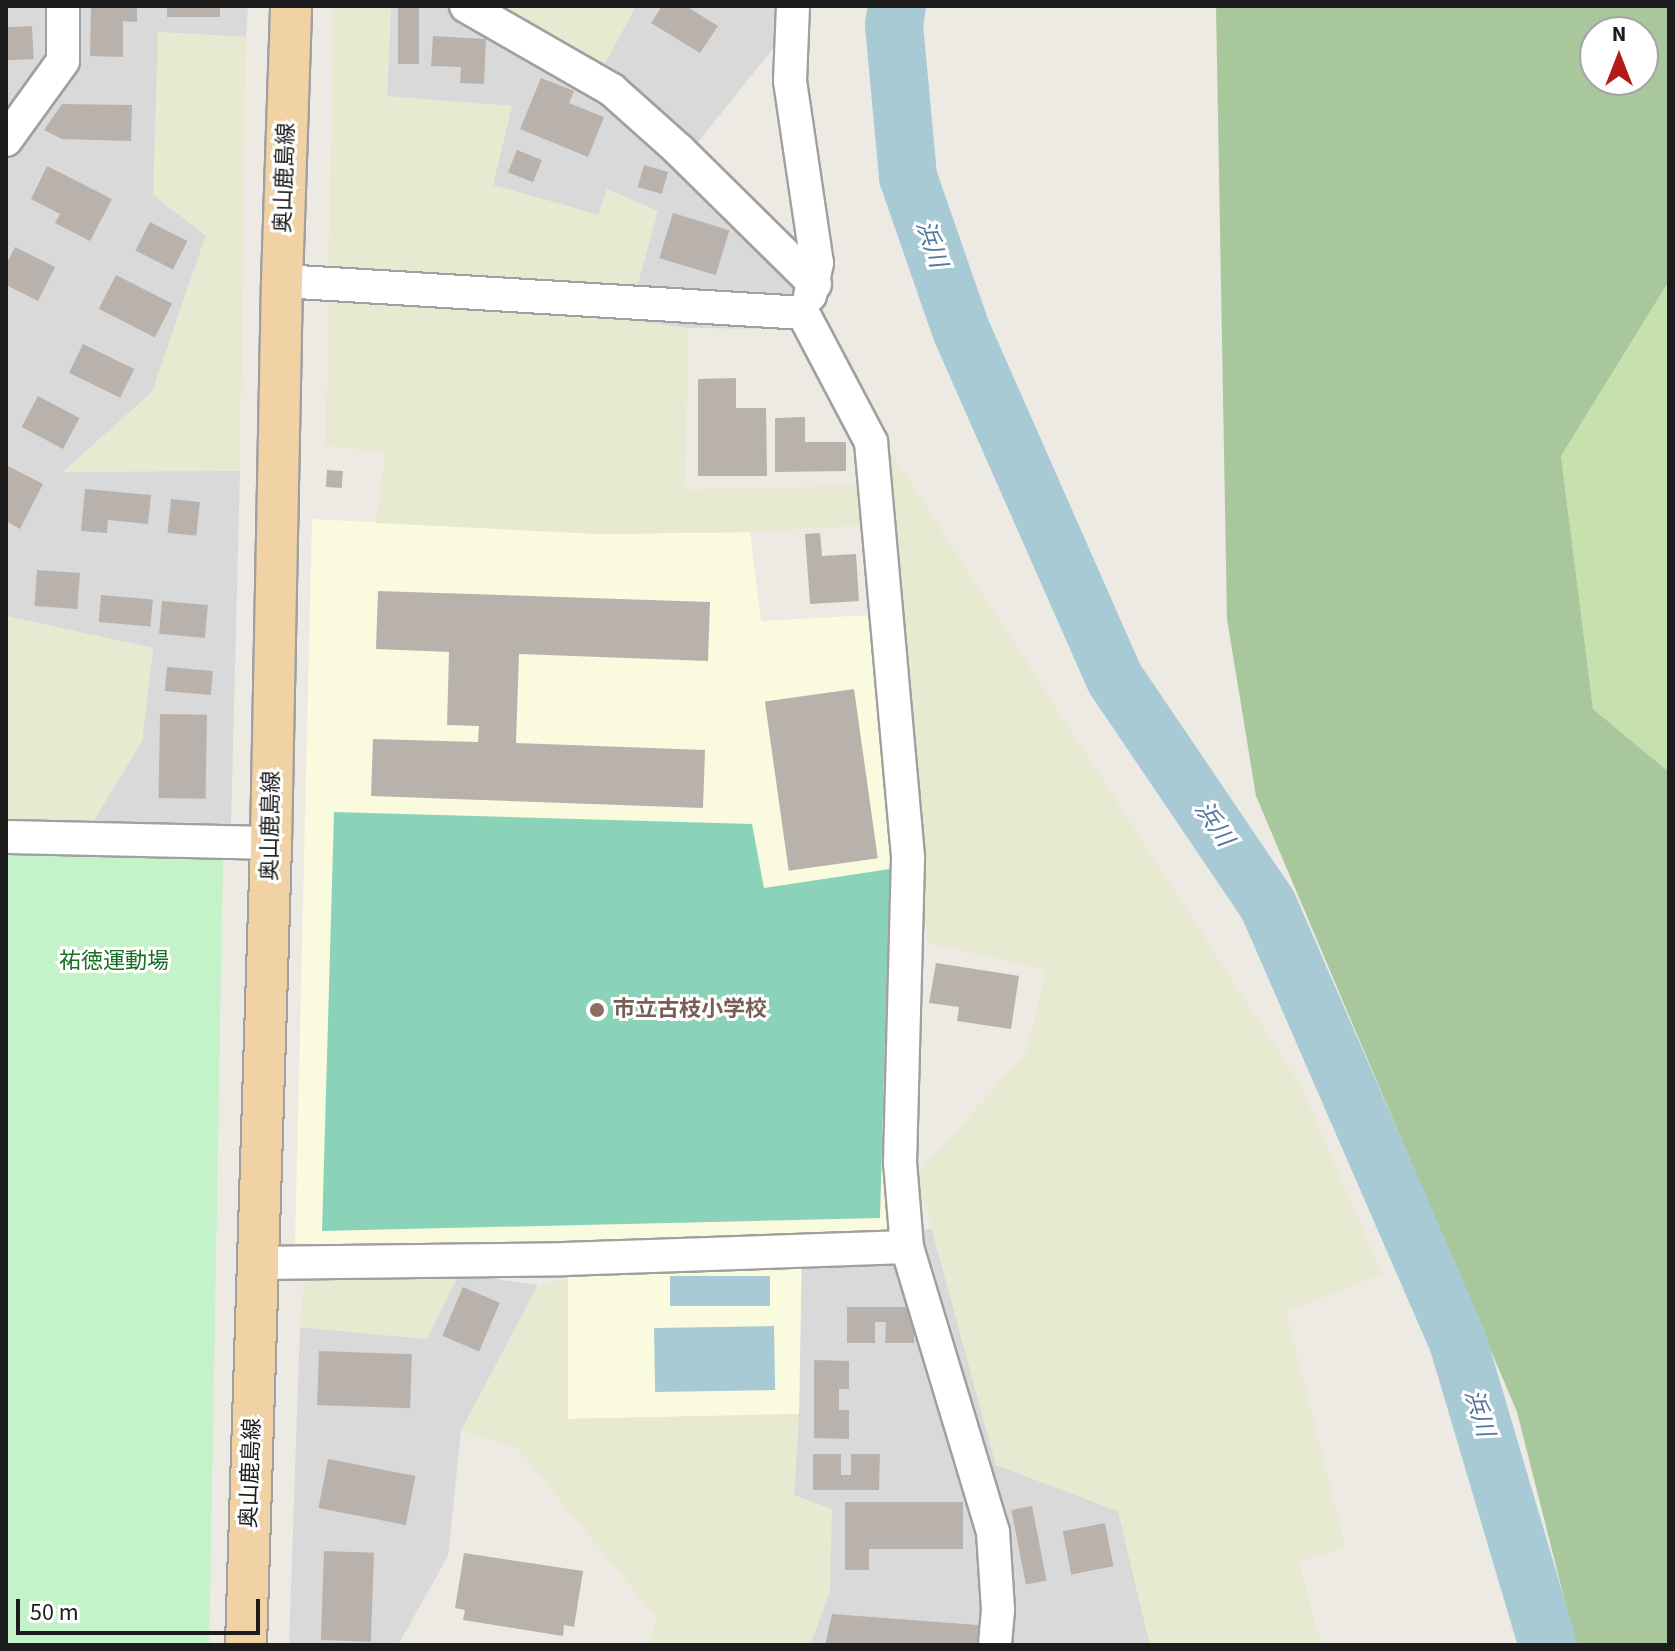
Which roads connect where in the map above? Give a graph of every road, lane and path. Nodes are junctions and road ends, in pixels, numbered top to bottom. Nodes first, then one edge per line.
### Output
1 (63, 6) edge
2 (291, 6) edge
3 (466, 6) edge
4 (793, 6) edge
5 (6, 140) edge
6 (282, 281) junction
7 (809, 298) junction
8 (6, 837) edge
9 (271, 843) junction
10 (907, 1247) junction
11 (257, 1263) junction
12 (246, 1645) edge
13 (995, 1645) edge

1 - 5 street
2 - 6 main road, 奥山鹿島線
3 - 7 street
4 - 7 street
6 - 7 street
6 - 9 main road, 奥山鹿島線
7 - 10 street
8 - 9 street
9 - 11 main road, 奥山鹿島線
10 - 11 street
10 - 13 street
11 - 12 main road, 奥山鹿島線

